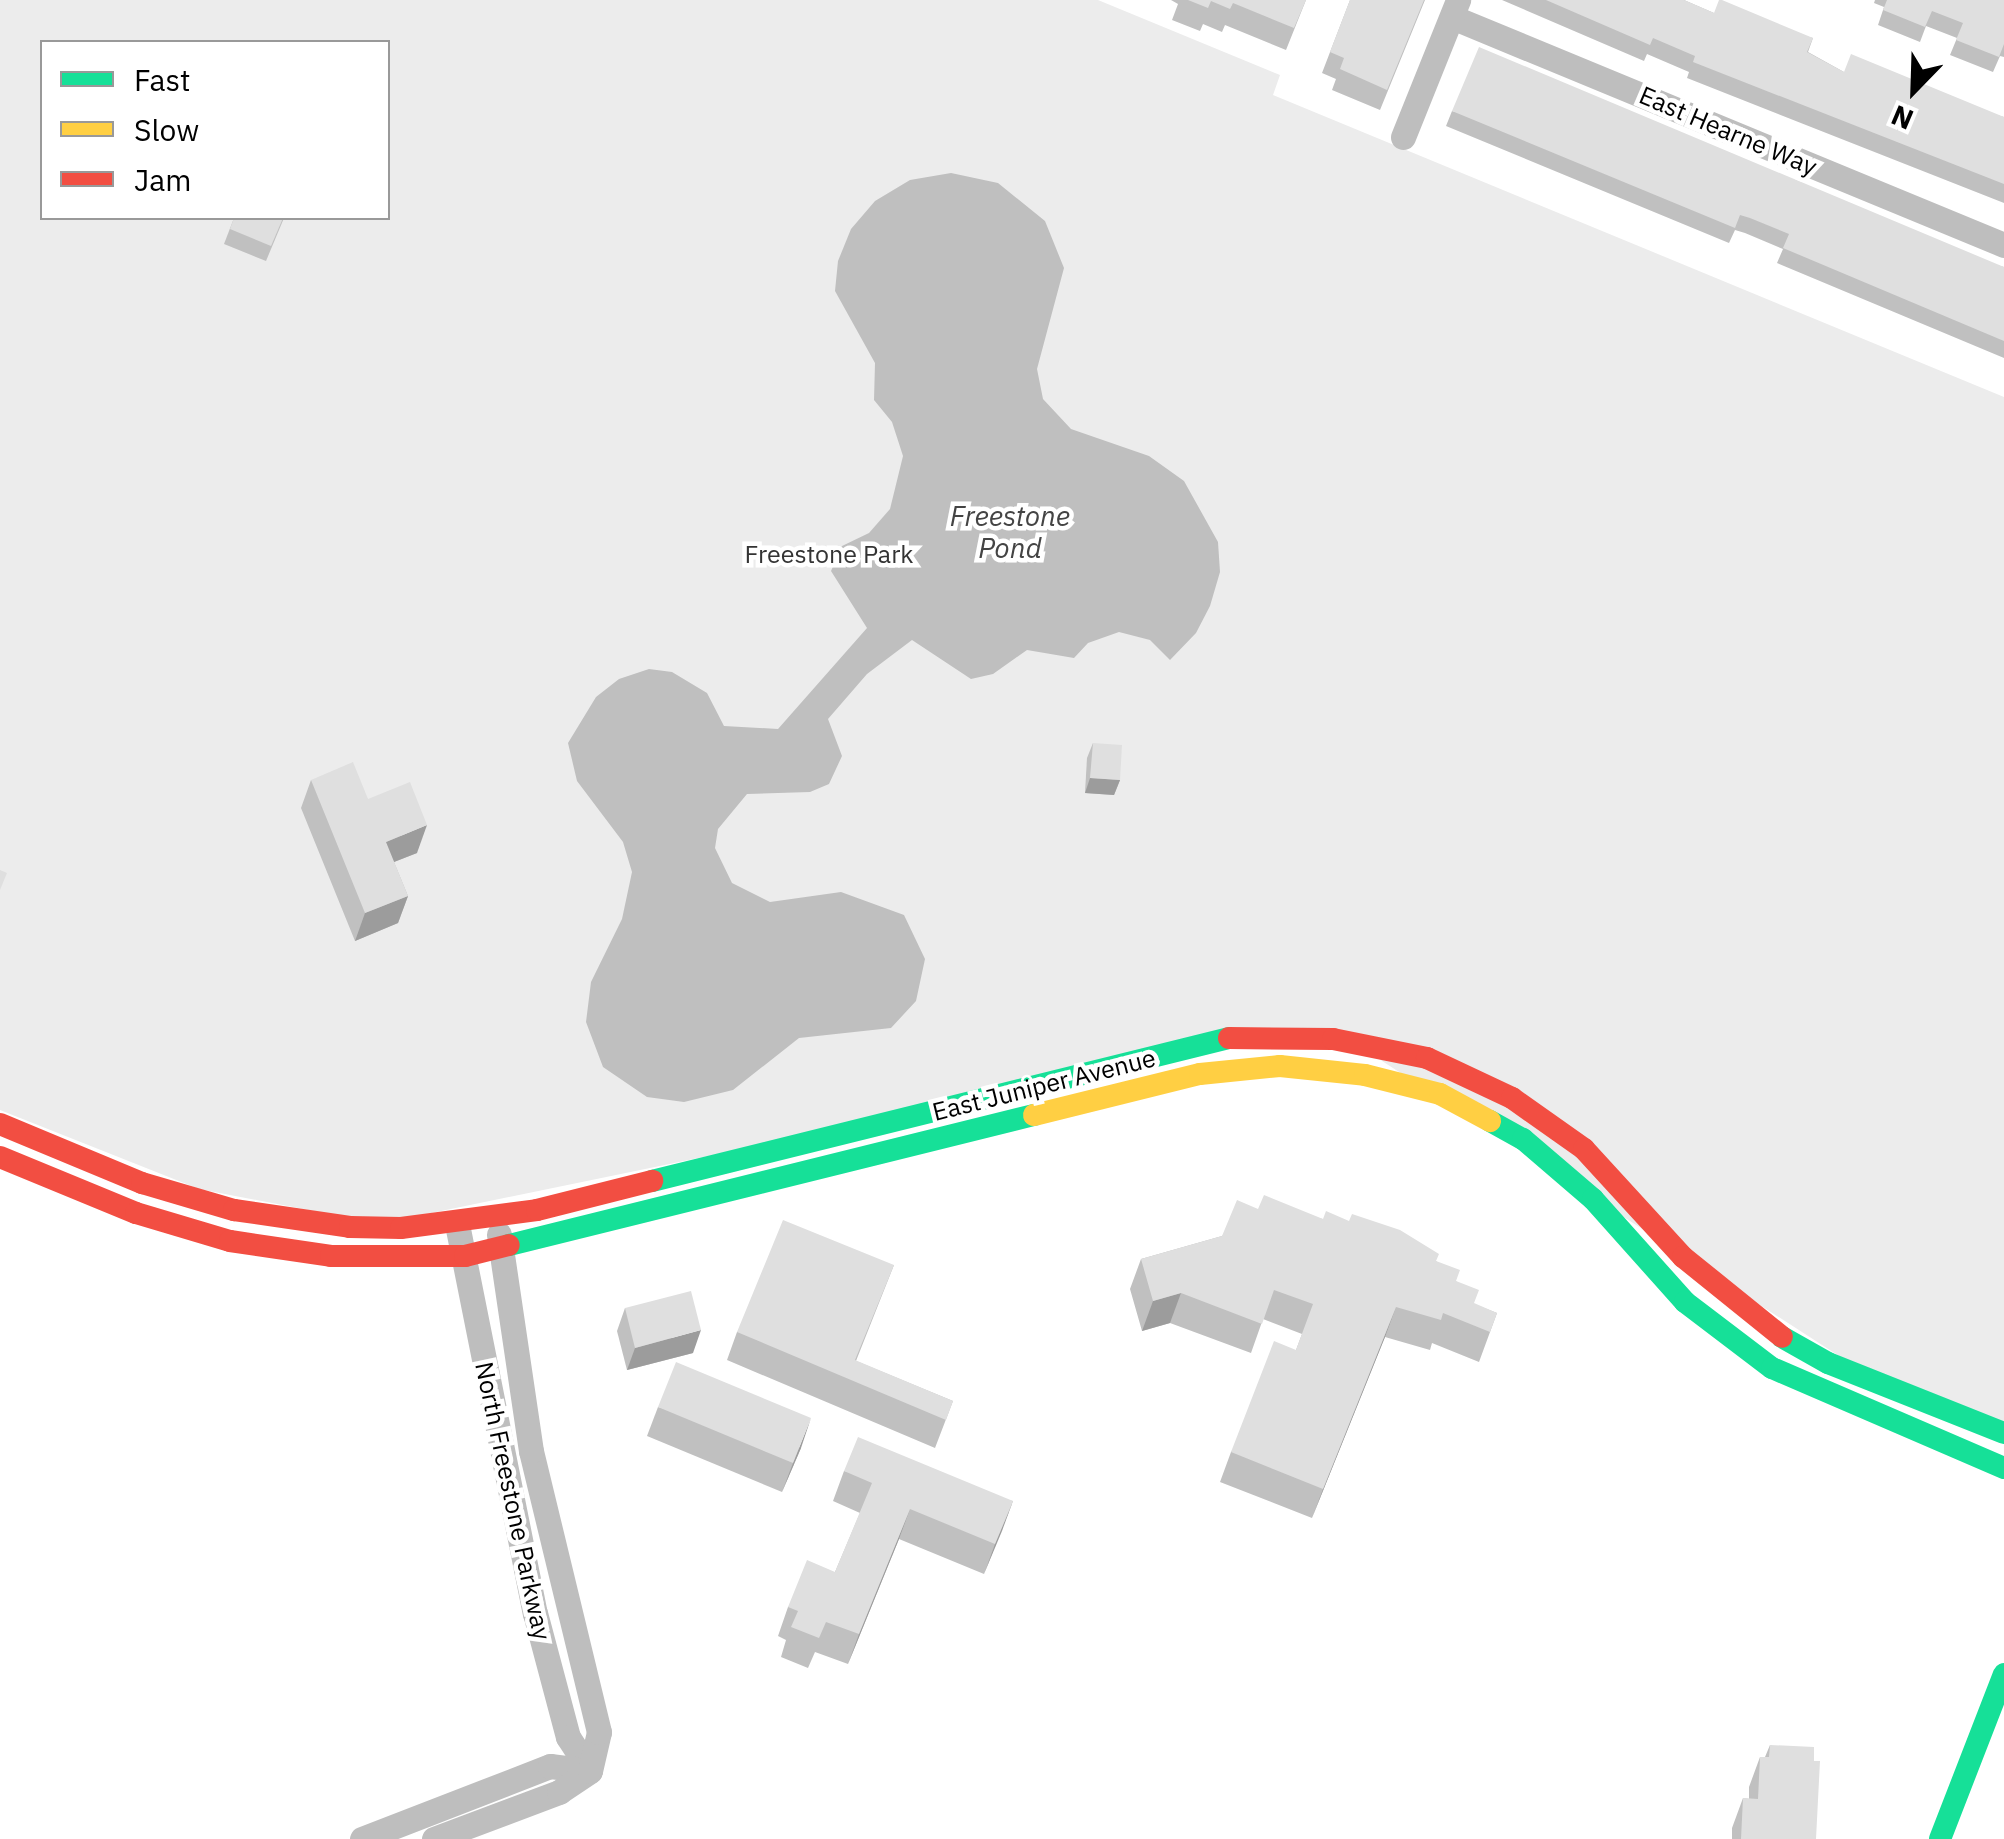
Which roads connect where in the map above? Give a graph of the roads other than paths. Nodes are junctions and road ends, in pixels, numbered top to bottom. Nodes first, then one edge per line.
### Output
1 (1455, 8) edge
2 (1404, 137) dead end
3 (2004, 245) edge
4 (0, 1124) edge
5 (0, 1157) edge
6 (498, 1218) junction
7 (457, 1224) junction
8 (499, 1251) junction
9 (465, 1256) junction
10 (2004, 1433) edge
11 (2004, 1468) edge
12 (2004, 1674) edge
13 (590, 1771) junction
14 (362, 1839) edge
15 (434, 1839) edge
16 (1940, 1839) edge

1 - 2 street
1 - 3 street, East Hearne Way
4 - 7 street, East Juniper Avenue
5 - 9 street, East Juniper Avenue
6 - 7 street, East Juniper Avenue
6 - 8 street, North Freestone Parkway
6 - 10 street, East Juniper Avenue
7 - 9 street, North Freestone Parkway
8 - 9 street, East Juniper Avenue
8 - 11 street, East Juniper Avenue
8 - 13 street, North Freestone Parkway
9 - 13 street, North Freestone Parkway
12 - 16 street
13 - 14 street
13 - 15 street

